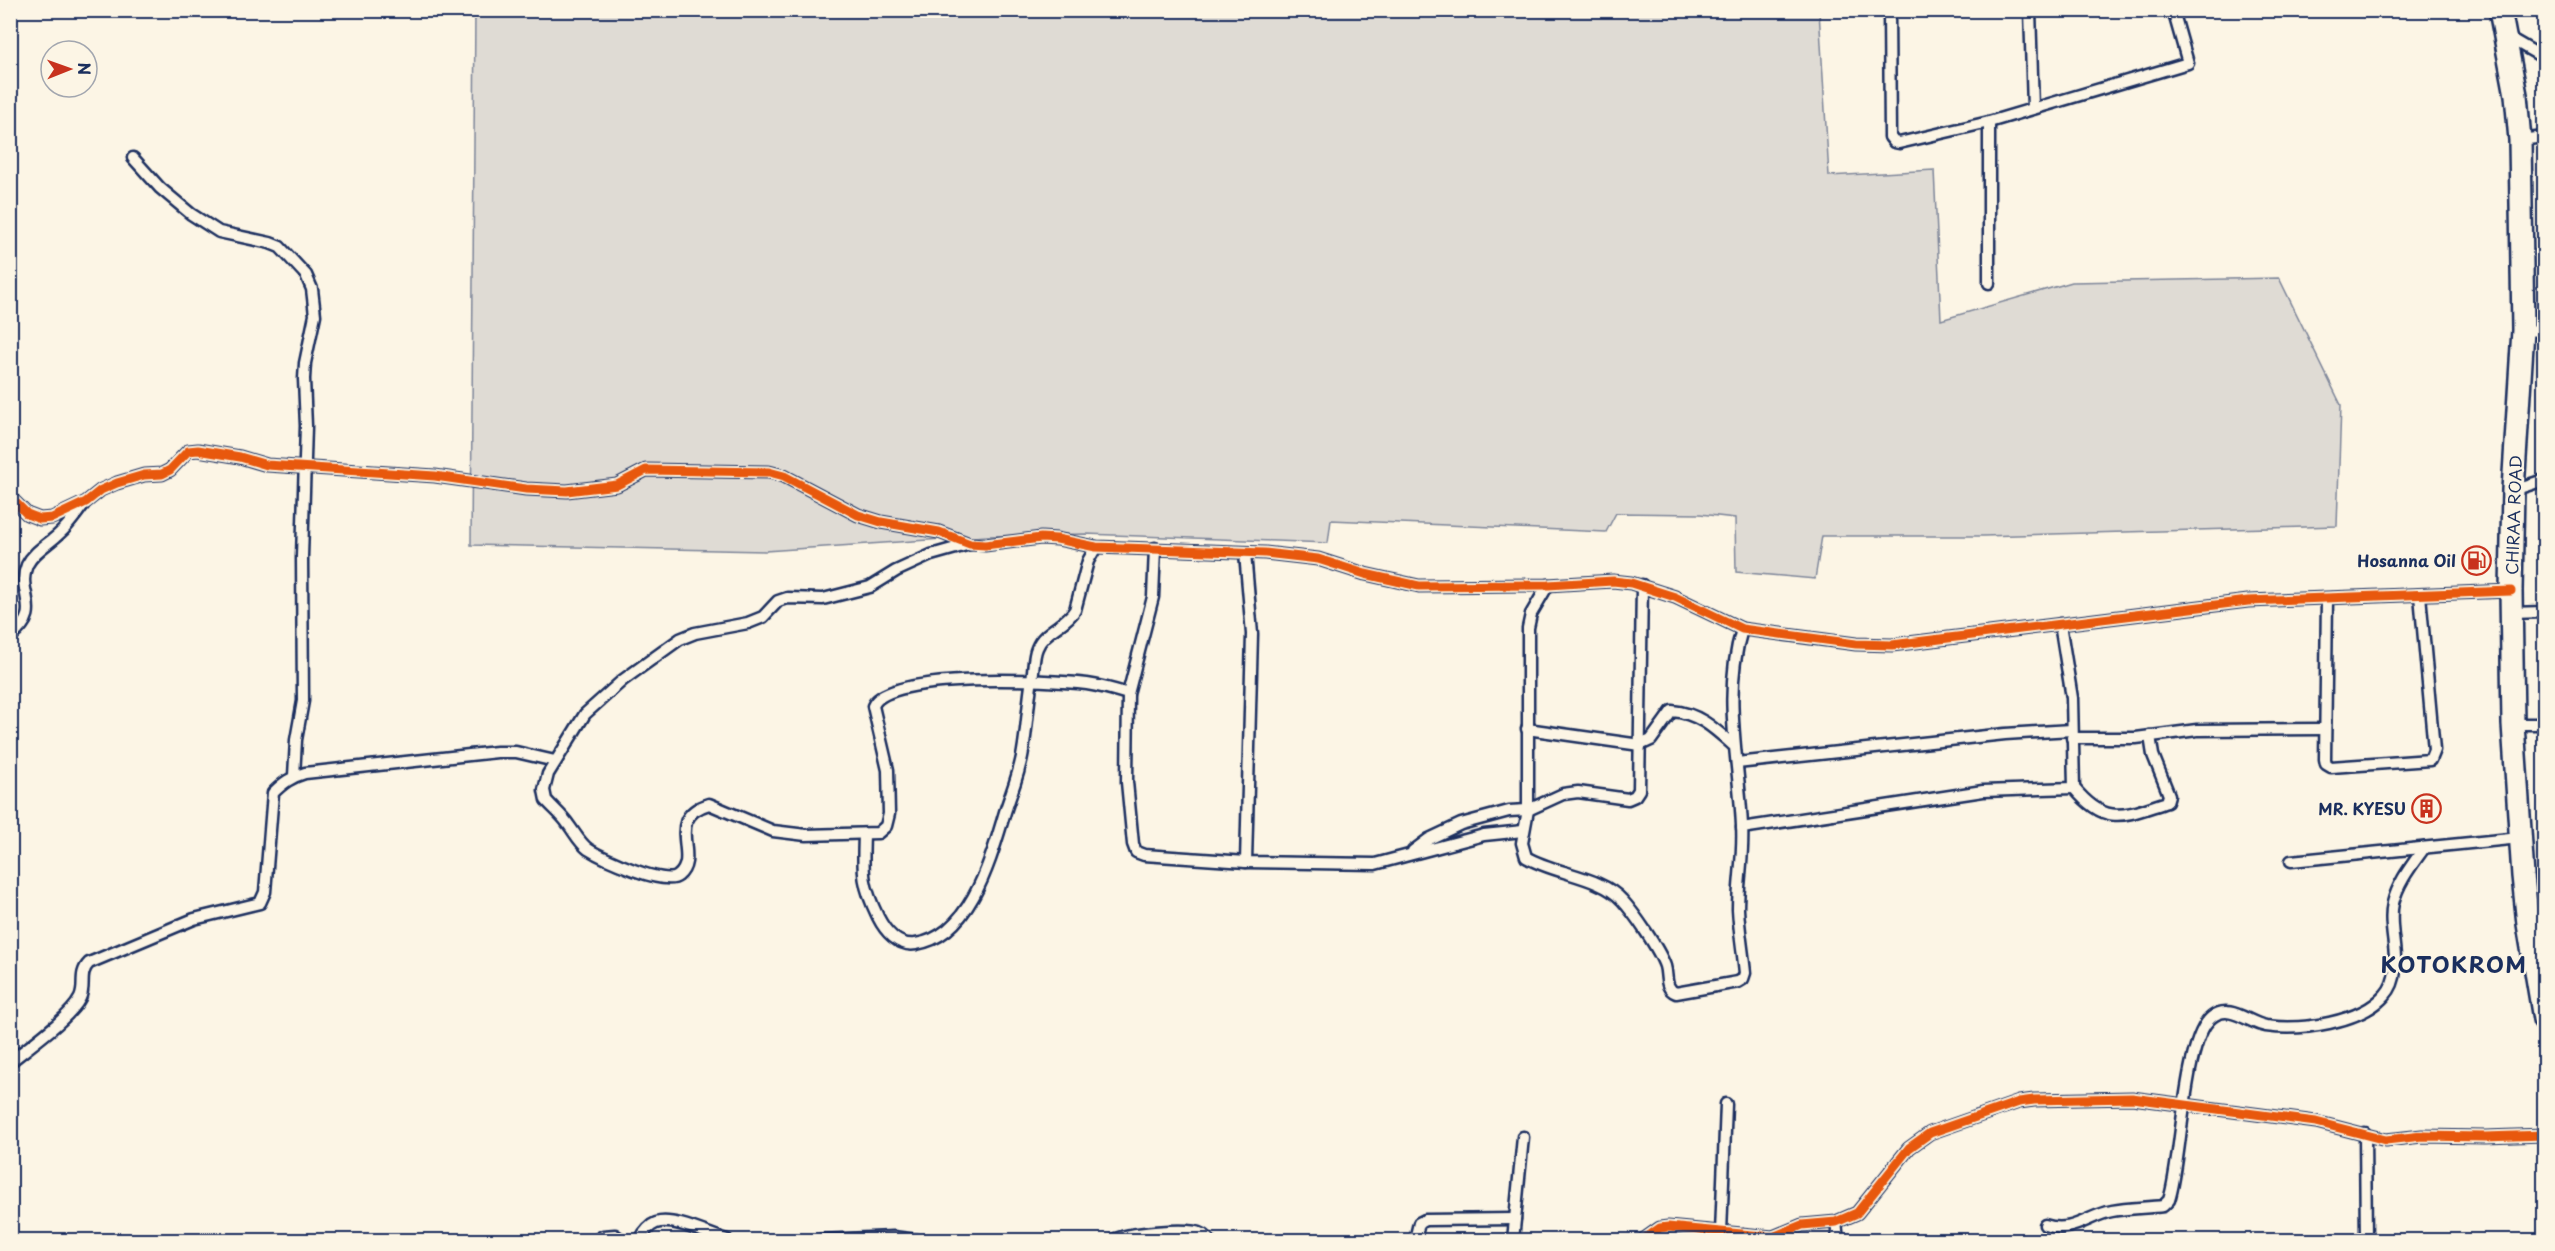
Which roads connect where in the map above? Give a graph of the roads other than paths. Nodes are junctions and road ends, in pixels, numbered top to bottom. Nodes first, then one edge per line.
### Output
1 (1888, 10) edge
2 (2030, 10) edge
3 (2173, 10) edge
4 (2500, 10) edge
5 (2505, 36) junction
6 (2544, 58) edge
7 (2033, 108) junction
8 (1989, 122) junction
9 (2544, 137) edge
10 (2520, 140) junction
11 (133, 158) dead end
12 (1989, 283) dead end
13 (2523, 330) junction
14 (2544, 331) edge
15 (305, 468) junction
16 (2544, 480) edge
17 (2513, 490) junction
18 (10, 497) edge
19 (86, 502) junction
20 (970, 544) junction
21 (1096, 547) junction
22 (1155, 548) junction
23 (1245, 553) junction
24 (1548, 585) junction
25 (1642, 585) junction
26 (2511, 591) junction
27 (2420, 595) junction
28 (2327, 599) junction
29 (2544, 612) edge
30 (2511, 613) junction
31 (2060, 624) junction
32 (1742, 629) junction
33 (10, 637) edge
34 (1032, 680) junction
35 (1128, 694) junction
36 (2513, 724) junction
37 (2544, 724) edge
38 (1527, 729) junction
39 (2325, 729) junction
40 (2072, 734) junction
41 (2151, 736) junction
42 (1640, 745) junction
43 (1733, 745) junction
44 (555, 760) junction
45 (1737, 762) junction
46 (294, 776) junction
47 (2074, 788) junction
48 (1528, 810) junction
49 (1742, 828) junction
50 (1523, 831) junction
51 (864, 834) junction
52 (2520, 838) junction
53 (2424, 848) junction
54 (1405, 856) junction
55 (2291, 861) dead end
56 (1246, 862) junction
57 (2541, 979) edge
58 (2544, 1019) edge
59 (10, 1062) edge
60 (1726, 1104) dead end
61 (2184, 1105) junction
62 (2365, 1133) junction
63 (2544, 1135) edge
64 (1523, 1137) dead end
65 (1515, 1220) junction
66 (1836, 1222) junction
67 (2045, 1225) dead end
68 (1721, 1233) junction
69 (597, 1240) edge
70 (622, 1240) edge
71 (639, 1240) edge
72 (726, 1240) edge
73 (820, 1240) edge
74 (916, 1240) edge
75 (1114, 1240) edge
76 (1209, 1240) edge
77 (1415, 1240) edge
78 (1513, 1240) edge
79 (1643, 1240) edge
80 (1838, 1240) edge
81 (2366, 1240) edge

1 - 8 street
2 - 7 street
3 - 7 street
4 - 5 highway, CHIRAA ROAD
5 - 6 street
5 - 10 highway, CHIRAA ROAD
7 - 8 street
8 - 12 street
9 - 10 street
10 - 13 highway, CHIRAA ROAD
11 - 15 street
13 - 14 street
13 - 17 highway, CHIRAA ROAD
15 - 19 street
15 - 20 street
15 - 46 street
16 - 17 street
17 - 26 highway, CHIRAA ROAD
18 - 19 street
19 - 33 street
20 - 21 street
20 - 44 street
21 - 22 street
21 - 34 street
22 - 23 street
22 - 35 street
23 - 24 street
23 - 56 street
24 - 25 street
24 - 38 street
25 - 32 street
25 - 42 street
26 - 27 street
26 - 30 highway, CHIRAA ROAD
27 - 28 street
27 - 39 street
28 - 31 street
28 - 39 street
29 - 30 street
30 - 36 highway, CHIRAA ROAD
31 - 32 street
31 - 40 street
32 - 43 street
34 - 35 street
34 - 51 street
34 - 51 street
35 - 56 street
36 - 37 street
36 - 52 highway, CHIRAA ROAD
38 - 42 street
38 - 48 street
39 - 41 street
40 - 41 street
40 - 45 street
40 - 47 street
41 - 47 street
42 - 43 street
42 - 48 street
43 - 45 street
44 - 46 street
44 - 51 street
45 - 49 street
46 - 59 street
47 - 49 street
48 - 50 street
48 - 54 street
49 - 50 street
50 - 54 street
52 - 53 street
52 - 57 highway, CHIRAA ROAD
53 - 55 street
53 - 61 street
54 - 56 street
57 - 58 highway, CHIRAA ROAD
60 - 68 street
61 - 62 street
61 - 66 street
61 - 67 street
62 - 63 street
62 - 81 street
64 - 65 street
65 - 77 street
65 - 78 street
66 - 68 street
66 - 80 street
68 - 79 street
69 - 70 street
71 - 72 street
73 - 74 street
75 - 76 street

